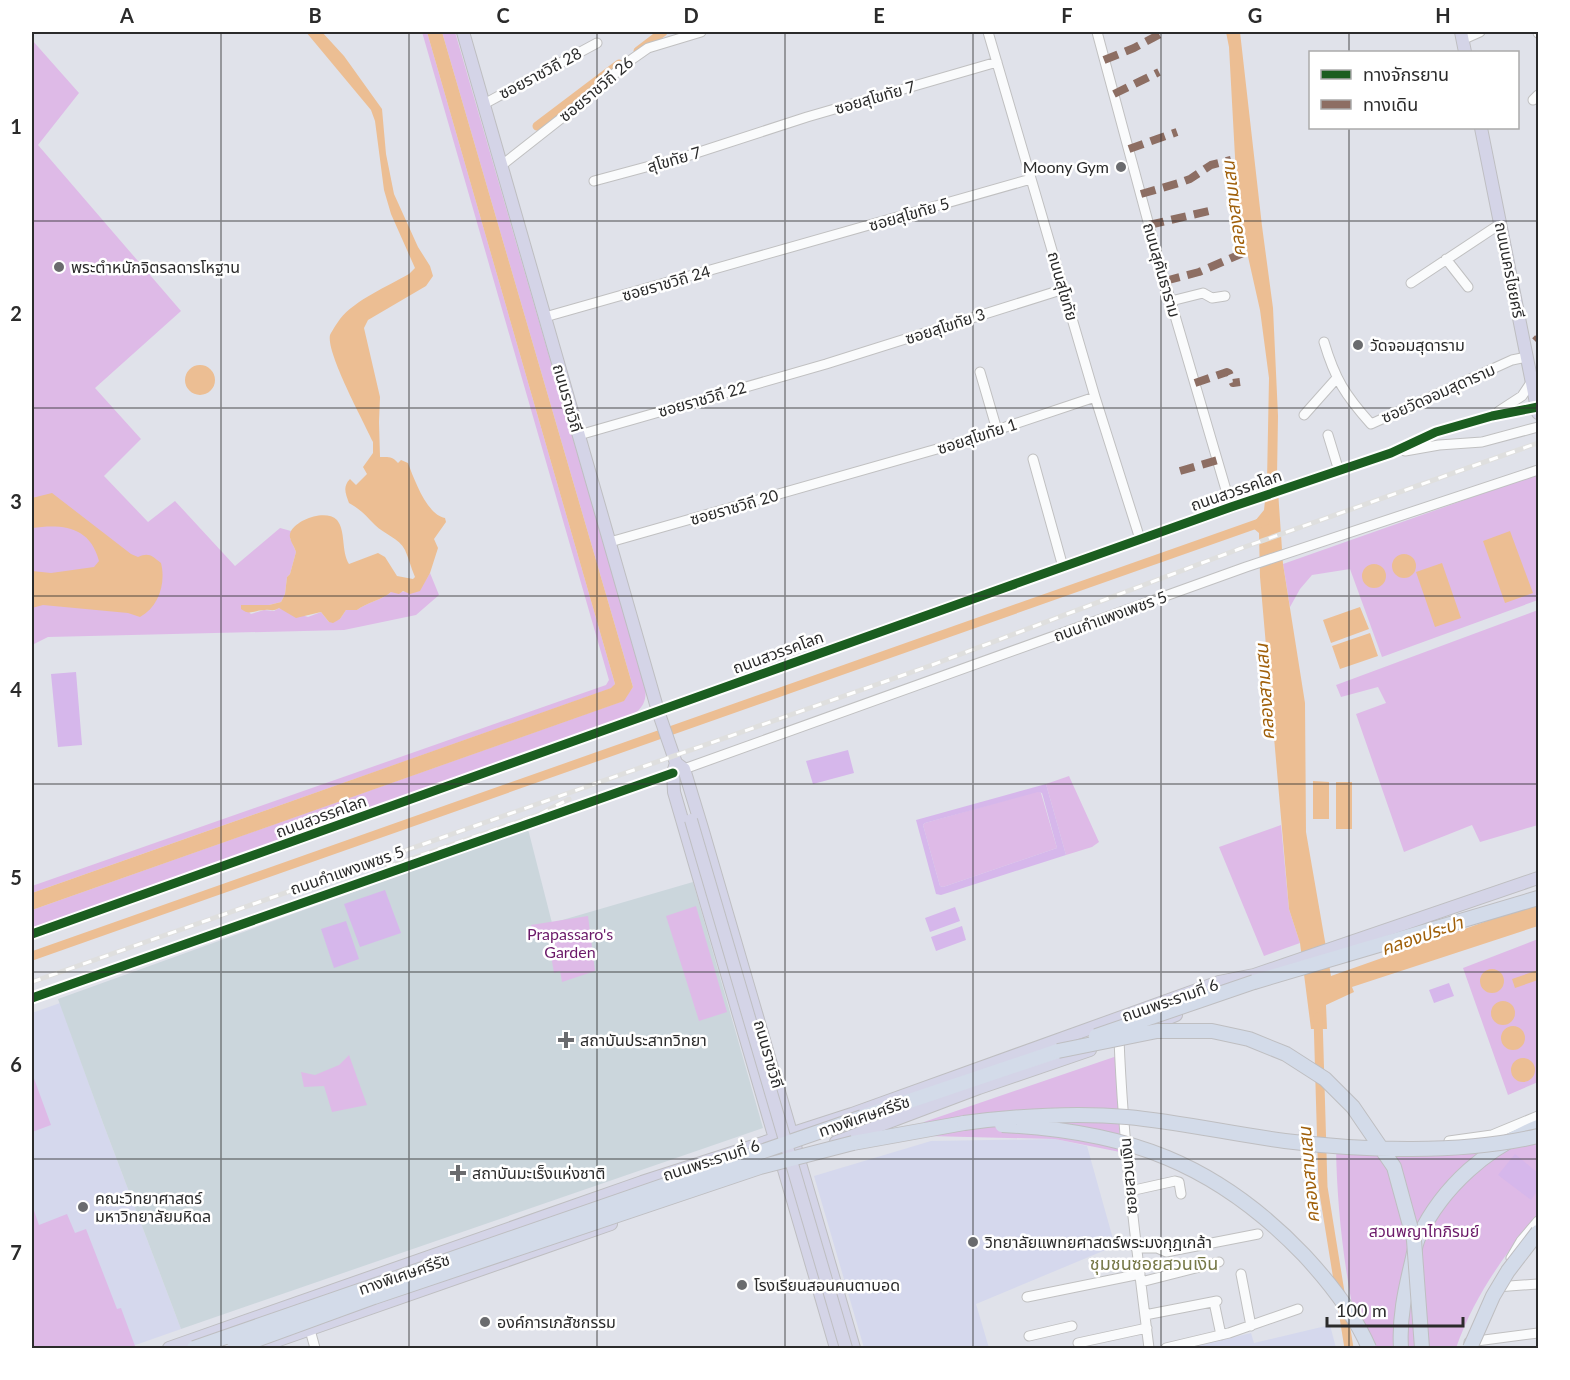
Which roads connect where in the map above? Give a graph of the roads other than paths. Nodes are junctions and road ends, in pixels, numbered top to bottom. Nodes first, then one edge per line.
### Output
1 (463, 32) edge
2 (700, 32) edge
3 (988, 32) edge
4 (1097, 32) edge
5 (1480, 32) edge
6 (1463, 41) edge
7 (597, 43) dead end
8 (997, 62) junction
9 (484, 104) junction
10 (1480, 129) edge
11 (753, 135) joint
12 (502, 165) junction
13 (1031, 179) junction
14 (594, 182) dead end
15 (1500, 224) junction
16 (786, 249) joint
17 (1446, 259) junction
18 (1411, 283) dead end
19 (1468, 287) dead end
20 (1064, 289) junction
21 (1225, 296) dead end
22 (1171, 302) junction
23 (545, 317) junction
24 (1324, 342) dead end
25 (1527, 357) junction
26 (826, 364) joint
27 (980, 372) dead end
28 (1534, 373) edge
29 (1336, 379) junction
30 (1095, 397) junction
31 (1538, 408) edge
32 (1304, 415) dead end
33 (1492, 416) junction
34 (1539, 427) edge
35 (997, 430) junction
36 (579, 435) junction
37 (1328, 435) dead end
38 (1391, 453) junction
39 (1033, 459) dead end
40 (1539, 470) edge
41 (858, 471) joint
42 (1339, 471) junction
43 (1235, 505) junction
44 (1140, 539) junction
45 (610, 542) junction
46 (1064, 567) junction
47 (660, 715) junction
48 (677, 772) junction
49 (1539, 878) edge
50 (1539, 898) edge
51 (32, 934) edge
52 (1254, 975) junction
53 (32, 998) edge
54 (1119, 1040) junction
55 (1058, 1051) junction
56 (781, 1094) junction
57 (763, 1101) junction
58 (1539, 1116) edge
59 (964, 1123) junction
60 (1539, 1127) edge
61 (793, 1133) junction
62 (1539, 1136) edge
63 (774, 1139) junction
64 (1430, 1147) dead end
65 (799, 1157) junction
66 (781, 1163) junction
67 (1130, 1191) junction
68 (1181, 1194) dead end
69 (665, 1204) junction
70 (568, 1208) junction
71 (1539, 1221) edge
72 (512, 1228) junction
73 (1539, 1232) edge
74 (1258, 1234) dead end
75 (1136, 1248) junction
76 (521, 1256) junction
77 (1220, 1262) dead end
78 (1241, 1274) dead end
79 (1140, 1278) junction
80 (1539, 1284) edge
81 (1492, 1288) junction
82 (839, 1296) junction
83 (1027, 1296) dead end
84 (822, 1302) junction
85 (1298, 1309) dead end
86 (1145, 1315) junction
87 (1072, 1326) dead end
88 (1251, 1326) junction
89 (1147, 1328) junction
90 (310, 1330) junction
91 (1539, 1333) edge
92 (1221, 1335) junction
93 (1029, 1336) dead end
94 (1078, 1343) dead end
95 (1468, 1346) edge
96 (169, 1348) edge
97 (194, 1348) edge
98 (234, 1348) edge
99 (256, 1348) edge
100 (315, 1348) edge
101 (836, 1348) edge
102 (846, 1348) edge
103 (854, 1348) edge
104 (1149, 1348) edge
105 (1166, 1348) edge
106 (1369, 1348) edge
107 (1401, 1348) edge
108 (1422, 1348) edge

1 - 9 main road, ถนนราชวิถี
2 - 12 street, ซอยราชวิถี 26
3 - 8 street, ถนนสุโขทัย
4 - 22 street, ถนนสุคันธาราม
5 - 6 street
7 - 9 street, ซอยราชวิถี 28
8 - 11 street, ซอยสุโขทัย 7
8 - 13 street, ถนนสุโขทัย
9 - 12 main road, ถนนราชวิถี
10 - 15 main road, ถนนนครไชยศรี
11 - 14 street, สุโขทัย 7
12 - 23 main road, ถนนราชวิถี
13 - 16 street, ซอยสุโขทัย 5
13 - 20 street, ถนนสุโขทัย
15 - 17 street
15 - 25 main road, ถนนนครไชยศรี
16 - 23 street, ซอยราชวิถี 24
17 - 18 street
17 - 19 street
20 - 26 street, ซอยสุโขทัย 3
20 - 30 street, ถนนสุโขทัย
21 - 22 street
22 - 43 street, ถนนสุคันธาราม
23 - 36 main road, ถนนราชวิถี
24 - 29 street, ซอยวัดจอมสุดาราม
25 - 28 main road, ถนนนครไชยศรี
25 - 29 street, ซอยวัดจอมสุดาราม
26 - 36 street, ซอยราชวิถี 22
27 - 35 street
28 - 31 main road, ถนนนครไชยศรี
28 - 33 street
29 - 32 street
30 - 35 street, ซอยสุโขทัย 1
30 - 44 street, ถนนสุโขทัย
31 - 33 street, ถนนสวรรคโลก
33 - 38 street, ถนนสวรรคโลก
34 - 38 street, ถนนสวรรคโลก
35 - 41 street, ซอยสุโขทัย 1
36 - 45 main road, ถนนราชวิถี
37 - 42 street
38 - 42 street, ถนนสวรรคโลก
39 - 46 street
40 - 48 street, ถนนกำแพงเพชร 5
41 - 45 street, ซอยราชวิถี 20
42 - 43 street, ถนนสวรรคโลก
43 - 44 street, ถนนสวรรคโลก
44 - 46 street, ถนนสวรรคโลก
45 - 47 main road, ถนนราชวิถี
46 - 47 street, ถนนสวรรคโลก
47 - 48 main road, ถนนราชวิถี
47 - 51 street, ถนนสวรรคโลก
48 - 53 street, ถนนกำแพงเพชร 5
48 - 56 main road, ถนนราชวิถี
48 - 57 main road, ถนนราชวิถี
48 - 102 main road, bridge
49 - 52 main road, ถนนพระรามที่ 6
50 - 55 highway, ทางพิเศษศรีรัช, bridge
52 - 54 main road, ถนนพระรามที่ 6
52 - 61 main road, ถนนพระรามที่ 6
54 - 65 main road, ถนนพระรามที่ 6
54 - 67 street, ซอยสวนเงิน
55 - 97 highway, ทางพิเศษศรีรัช, bridge
55 - 108 highway, bridge
56 - 57 main road
56 - 61 main road, ถนนราชวิถี
57 - 63 main road, ถนนราชวิถี
58 - 64 street
59 - 62 highway, bridge
59 - 98 highway, ทางพิเศษศรีรัช, bridge
59 - 106 highway, bridge
60 - 107 highway, bridge
61 - 63 main road, ถนนพระรามที่ 6
61 - 65 main road, ถนนราชวิถี
63 - 66 main road, ถนนราชวิถี
63 - 70 main road, ถนนพระรามที่ 6
65 - 66 main road, ถนนพระรามที่ 6
65 - 82 main road, ถนนราชวิถี
66 - 69 main road, ถนนพระรามที่ 6
66 - 84 main road, ถนนราชวิถี
67 - 68 street
67 - 75 street, ซอยสวนเงิน
69 - 70 main road
69 - 76 main road, ถนนพระรามที่ 6
70 - 72 main road, ถนนพระรามที่ 6
71 - 81 street
72 - 76 main road
72 - 96 main road, ถนนพระรามที่ 6
73 - 95 highway, bridge
74 - 75 street
75 - 79 street, ซอยสวนเงิน
76 - 90 main road, ถนนพระรามที่ 6
77 - 79 street
78 - 88 street
79 - 83 street
79 - 86 street, ซอยสวนเงิน
80 - 81 street
81 - 95 street
82 - 84 main road
82 - 103 main road, ถนนราชวิถี
84 - 101 main road, ถนนราชวิถี
85 - 88 street
86 - 89 street, ซอยสวนเงิน
86 - 92 street
87 - 93 street
88 - 92 street
89 - 94 street
89 - 104 street, ซอยสวนเงิน
90 - 99 main road, ถนนพระรามที่ 6
90 - 100 street
91 - 95 street
92 - 105 street

